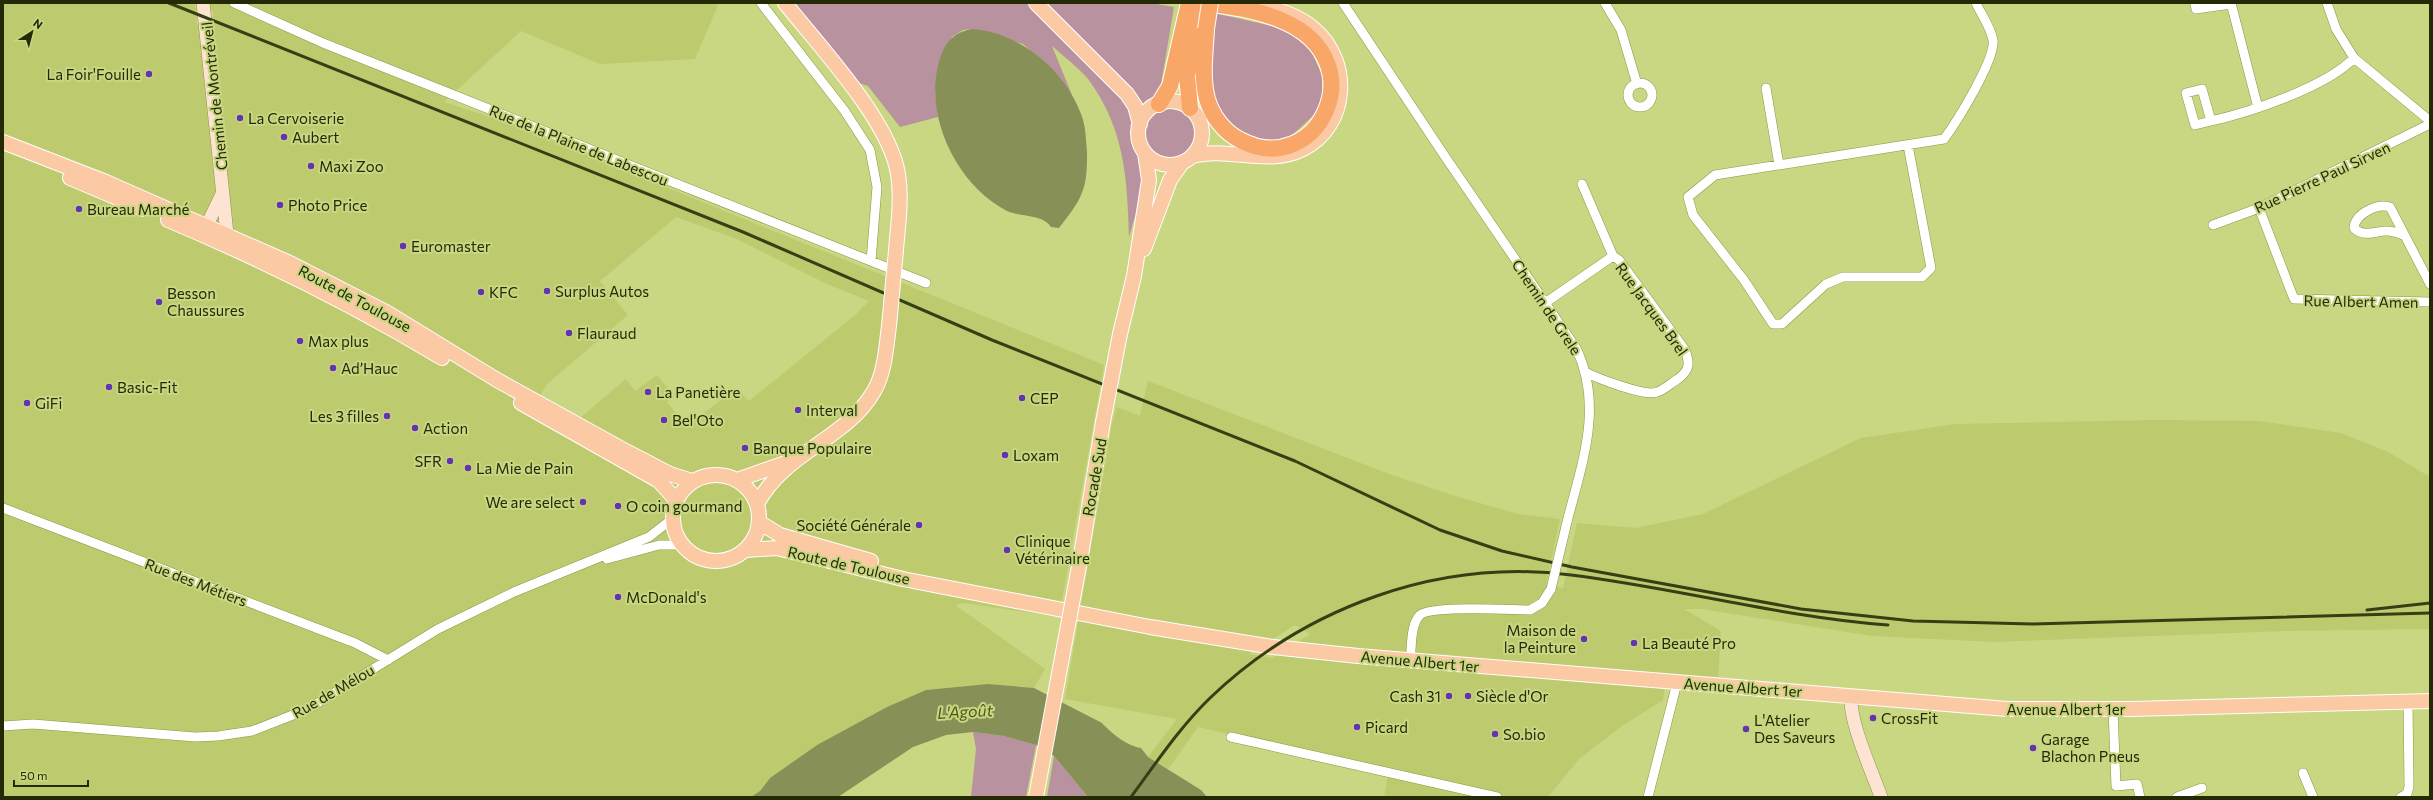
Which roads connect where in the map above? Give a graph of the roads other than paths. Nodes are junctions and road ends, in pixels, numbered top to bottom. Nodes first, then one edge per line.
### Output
1 (202, 3) edge
2 (234, 3) edge
3 (761, 3) edge
4 (786, 3) edge
5 (1036, 3) edge
6 (1189, 3) edge
7 (1200, 3) edge
8 (1206, 3) edge
9 (1210, 3) edge
10 (1249, 3) edge
11 (1343, 3) edge
12 (1605, 3) edge
13 (1976, 3) edge
14 (2195, 3) edge
15 (2327, 3) edge
16 (2231, 4) edge
17 (1195, 27) junction
18 (2354, 58) junction
19 (1637, 84) dead end
20 (1766, 88) dead end
21 (1159, 104) junction
22 (1190, 108) junction
23 (2258, 108) junction
24 (2211, 121) dead end
25 (2430, 122) edge
26 (1140, 124) junction
27 (3, 142) edge
28 (1908, 145) junction
29 (3, 152) edge
30 (1145, 153) junction
31 (1187, 160) junction
32 (1779, 165) junction
33 (1582, 184) dead end
34 (223, 190) junction
35 (2259, 208) junction
36 (207, 225) junction
37 (2213, 226) dead end
38 (227, 234) junction
39 (2403, 234) junction
40 (1613, 256) junction
41 (871, 260) junction
42 (1134, 276) junction
43 (926, 283) dead end
44 (2430, 284) edge
45 (2430, 302) edge
46 (1544, 303) junction
47 (1585, 372) junction
48 (794, 460) junction
49 (737, 480) junction
50 (692, 481) junction
51 (676, 500) junction
52 (757, 504) junction
53 (3, 508) edge
54 (672, 519) junction
55 (759, 522) junction
56 (682, 545) junction
57 (746, 550) junction
58 (571, 569) junction
59 (951, 587) junction
60 (1083, 613) joint
61 (388, 660) junction
62 (1410, 660) junction
63 (1677, 682) junction
64 (1851, 696) junction
65 (2430, 697) edge
66 (2408, 701) junction
67 (2430, 701) edge
68 (2113, 709) junction
69 (3, 726) edge
70 (1231, 737) dead end
71 (2303, 772) dead end
72 (2202, 788) dead end
73 (1036, 797) edge
74 (1496, 797) edge
75 (1648, 797) edge
76 (1881, 797) edge
77 (2140, 797) edge
78 (2177, 797) edge
79 (2313, 797) edge
80 (2401, 797) edge

1 - 34 main road, Chemin de Montréveil
2 - 41 street, Rue de la Plaine de Labescou
3 - 41 street
4 - 48 main road, bridge
5 - 26 main road
6 - 17 highway
7 - 17 highway
8 - 17 highway
9 - 17 highway, bridge
10 - 31 main road
11 - 46 street, Chemin de Grele
12 - 19 street
13 - 28 street
14 - 16 street
15 - 18 street
16 - 23 street
17 - 21 highway
17 - 22 highway
18 - 23 street
18 - 25 street
20 - 32 street
21 - 22 main road
21 - 26 main road
22 - 31 main road
23 - 24 street
25 - 35 street, Rue Pierre Paul Sirven
26 - 30 main road
27 - 36 main road, Route de Toulouse
28 - 32 street
28 - 32 street
29 - 51 main road
30 - 31 main road
30 - 42 main road, Rocade Sud
31 - 42 main road, Rocade Sud
33 - 40 street, Rue Jacques Brel
34 - 36 main road, Chemin de Montréveil
34 - 38 main road, Chemin de Montréveil
35 - 37 street, Rue Pierre Paul Sirven
35 - 45 street, Rue Albert Amen
36 - 38 main road, Route de Toulouse
38 - 50 main road, Route de Toulouse
39 - 39 street
39 - 44 street
40 - 46 street, Rue Jacques Brel
40 - 47 street, Rue Jacques Brel
41 - 43 street, Rue de la Plaine de Labescou
42 - 73 main road, Rocade Sud, bridge
46 - 47 street, Chemin de Grele
47 - 62 street, Chemin de Grele, bridge
48 - 49 main road
48 - 52 main road
49 - 50 main road
49 - 52 main road
50 - 51 main road
51 - 54 main road
52 - 55 main road
53 - 61 street, Rue des Métiers
54 - 56 main road
54 - 58 street, Rue de Mélou
55 - 57 main road
55 - 59 main road, Route de Toulouse
56 - 57 main road
56 - 58 street, Rue de Mélou
57 - 59 main road, Route de Toulouse
58 - 61 street, Rue de Mélou
59 - 60 main road, Route de Toulouse
60 - 62 main road, Avenue Albert 1er
61 - 69 street, Rue de Mélou
62 - 63 main road, Avenue Albert 1er
63 - 64 main road, Avenue Albert 1er
63 - 75 street
64 - 68 main road, Avenue Albert 1er
64 - 76 main road
65 - 66 main road, Avenue Albert 1er
66 - 67 main road, Avenue Albert 1er
66 - 68 main road, Avenue Albert 1er
66 - 80 street
68 - 77 street
70 - 74 street
71 - 79 street
72 - 78 street

